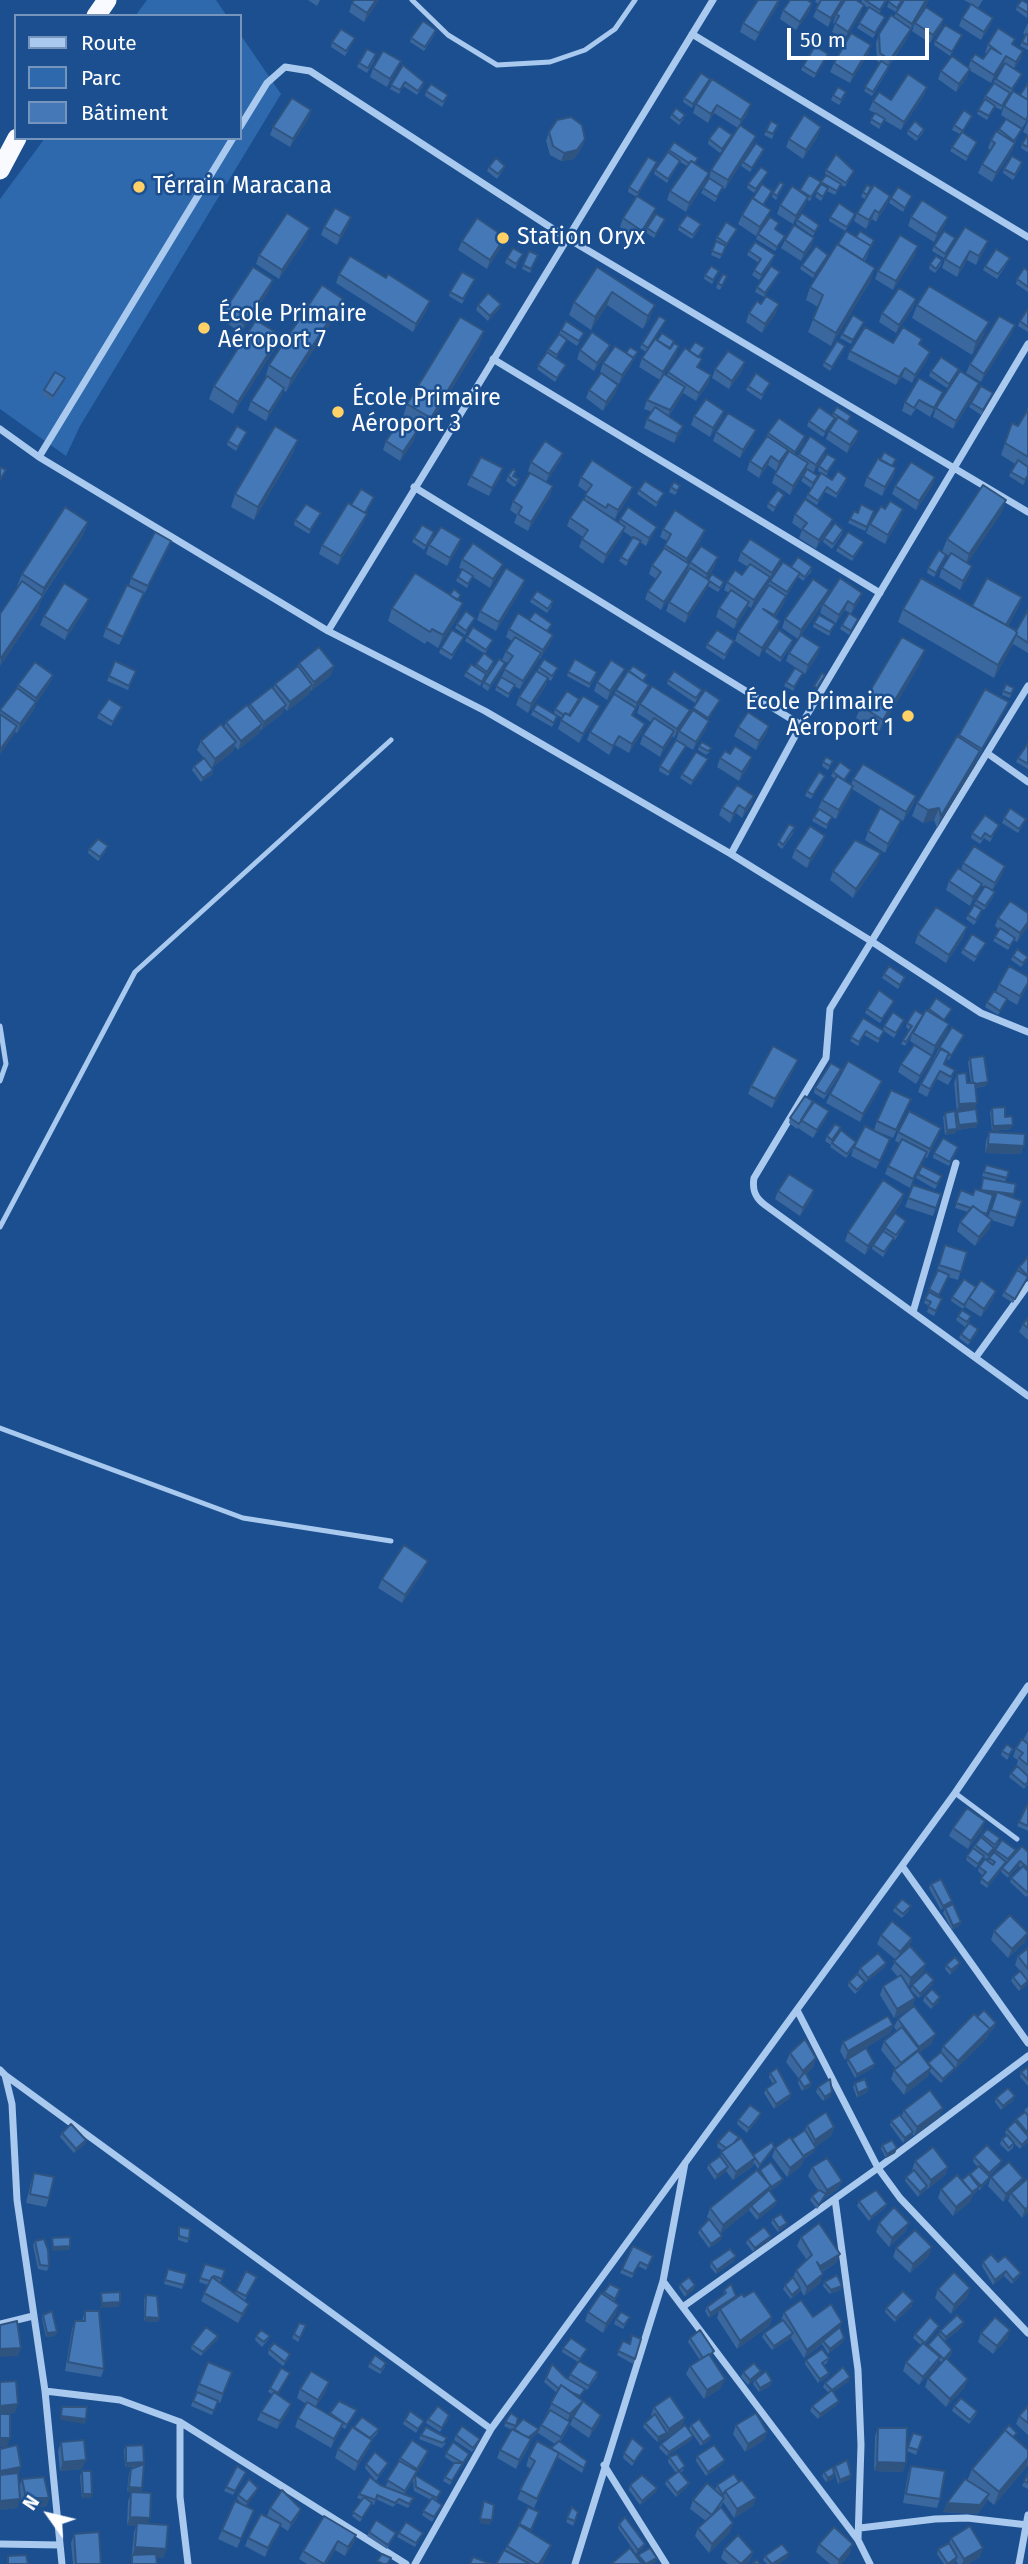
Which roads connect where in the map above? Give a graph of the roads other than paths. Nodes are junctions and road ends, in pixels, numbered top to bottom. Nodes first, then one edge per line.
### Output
1 (412, 0) edge
2 (635, 0) edge
3 (713, 0) edge
4 (692, 34) junction
5 (242, 124) edge
6 (14, 133) edge
7 (16, 140) edge
8 (232, 140) edge
9 (0, 151) edge
10 (0, 170) edge
11 (1028, 237) edge
12 (567, 238) junction
13 (1028, 344) edge
14 (493, 359) junction
15 (0, 429) edge
16 (39, 457) junction
17 (954, 468) junction
18 (414, 486) junction
19 (1028, 512) edge
20 (880, 593) junction
21 (328, 631) junction
22 (1028, 686) edge
23 (801, 724) junction
24 (391, 740) dead end
25 (987, 753) junction
26 (1028, 782) edge
27 (731, 854) junction
28 (872, 941) junction
29 (0, 1026) edge
30 (1028, 1032) edge
31 (0, 1081) edge
32 (956, 1163) dead end
33 (0, 1227) edge
34 (1028, 1285) edge
35 (913, 1312) junction
36 (976, 1357) junction
37 (1028, 1396) edge
38 (0, 1428) edge
39 (391, 1541) dead end
40 (1028, 1686) edge
41 (955, 1793) junction
42 (1017, 1839) dead end
43 (902, 1866) junction
44 (797, 2010) junction
45 (1028, 2043) edge
46 (1028, 2056) edge
47 (3, 2072) edge
48 (686, 2159) junction
49 (878, 2168) junction
50 (835, 2199) junction
51 (663, 2281) junction
52 (684, 2306) junction
53 (33, 2316) junction
54 (0, 2324) edge
55 (1028, 2333) edge
56 (45, 2391) junction
57 (180, 2422) junction
58 (491, 2429) junction
59 (604, 2465) junction
60 (1028, 2515) edge
61 (1026, 2525) edge
62 (860, 2528) junction
63 (858, 2540) junction
64 (0, 2544) edge
65 (60, 2545) junction
66 (62, 2564) edge
67 (188, 2564) edge
68 (405, 2564) edge
69 (415, 2564) edge
70 (575, 2564) edge
71 (666, 2564) edge
72 (870, 2564) edge
73 (1019, 2564) edge

1 - 2 lane
3 - 4 street
4 - 11 street
4 - 12 street
5 - 12 street
6 - 9 highway
7 - 10 highway
8 - 16 street
12 - 14 street
12 - 17 street
13 - 17 street
14 - 18 street
14 - 20 street
15 - 16 street
16 - 21 street
17 - 19 street
17 - 20 street
18 - 21 street
18 - 23 street
20 - 23 street
21 - 27 street
22 - 25 street
23 - 27 street
24 - 33 lane
25 - 26 street
25 - 28 street
27 - 28 street
28 - 30 street
28 - 35 street
29 - 31 lane
32 - 35 street
34 - 36 street
35 - 36 street
36 - 37 street
38 - 39 lane
40 - 41 street
41 - 42 lane
41 - 43 street
43 - 44 street
43 - 45 street
44 - 48 street
44 - 49 street
46 - 49 street
47 - 53 street
47 - 58 street
48 - 51 street
48 - 58 street
49 - 50 street
49 - 55 street
50 - 52 street
50 - 62 street
51 - 52 street
51 - 59 street
52 - 63 street
53 - 54 street
53 - 56 street
56 - 57 street
56 - 65 street
57 - 67 street
57 - 68 street
58 - 69 street
59 - 70 street
59 - 71 street
60 - 61 street
61 - 62 street
61 - 73 street
62 - 63 street
63 - 72 street
64 - 65 street
65 - 66 street

